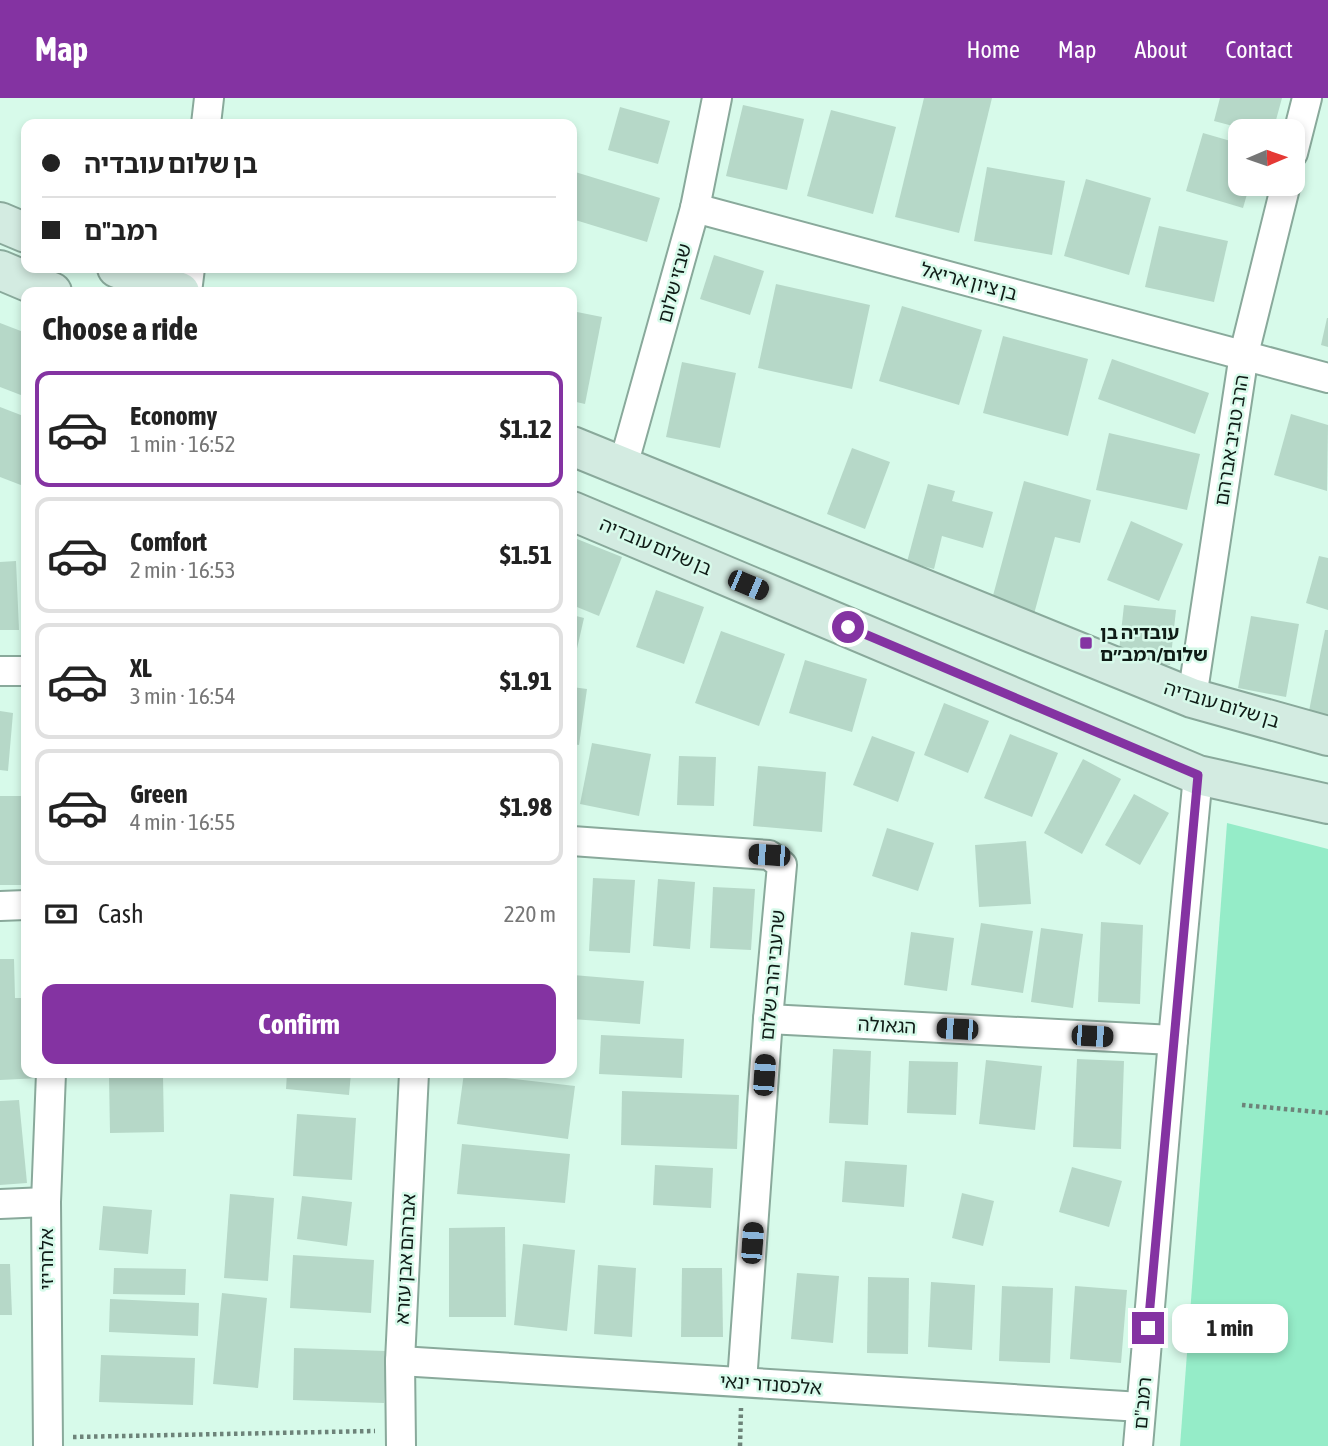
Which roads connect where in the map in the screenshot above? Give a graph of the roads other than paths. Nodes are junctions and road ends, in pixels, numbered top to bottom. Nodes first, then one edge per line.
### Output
1 (209, 98) edge
2 (717, 98) edge
3 (207, 119) edge
4 (1283, 196) edge
5 (695, 208) junction
6 (0, 222) edge
7 (21, 231) edge
8 (0, 270) edge
9 (130, 273) edge
10 (40, 287) edge
11 (167, 287) edge
12 (1244, 355) junction
13 (1328, 378) edge
14 (577, 448) edge
15 (623, 466) junction
16 (577, 513) edge
17 (0, 671) edge
18 (21, 671) edge
19 (1192, 698) junction
20 (1328, 736) edge
21 (1198, 775) junction
22 (1328, 804) edge
23 (577, 841) edge
24 (21, 905) edge
25 (0, 906) edge
26 (768, 1019) junction
27 (1173, 1040) junction
28 (51, 1078) edge
29 (414, 1078) edge
30 (46, 1202) junction
31 (0, 1204) edge
32 (400, 1362) junction
33 (742, 1382) junction
34 (1141, 1407) junction
35 (401, 1438) edge
36 (48, 1442) edge
37 (1138, 1446) edge

1 - 3 street
2 - 5 street, שבזי שלום
4 - 12 street, הרב טביב אברהם
5 - 12 street, בן ציון אריאל
5 - 15 street, שבזי שלום
6 - 7 main road
8 - 10 main road
9 - 11 main road
12 - 13 street, בן ציון אריאל
12 - 19 street, הרב טביב אברהם
14 - 15 main road, בן שלום עובדיה
15 - 19 main road, בן שלום עובדיה
16 - 21 main road, בן שלום עובדיה
17 - 18 street
19 - 20 main road, בן שלום עובדיה
21 - 22 main road, בן שלום עובדיה
21 - 27 street, רמב"ם
23 - 26 street, שרעבי הרב שלום
24 - 25 street
26 - 27 street, הגאולה
26 - 33 street, שרעבי הרב שלום
27 - 34 street, רמב"ם
28 - 30 street, אלחריזי
29 - 32 street, אברהם אבן עזרא
30 - 31 street
30 - 36 street, אלחריזי
32 - 33 street, אלכסנדר ינאי
32 - 35 street, אברהם אבן עזרא
33 - 34 street, אלכסנדר ינאי
34 - 37 street, רמב"ם

